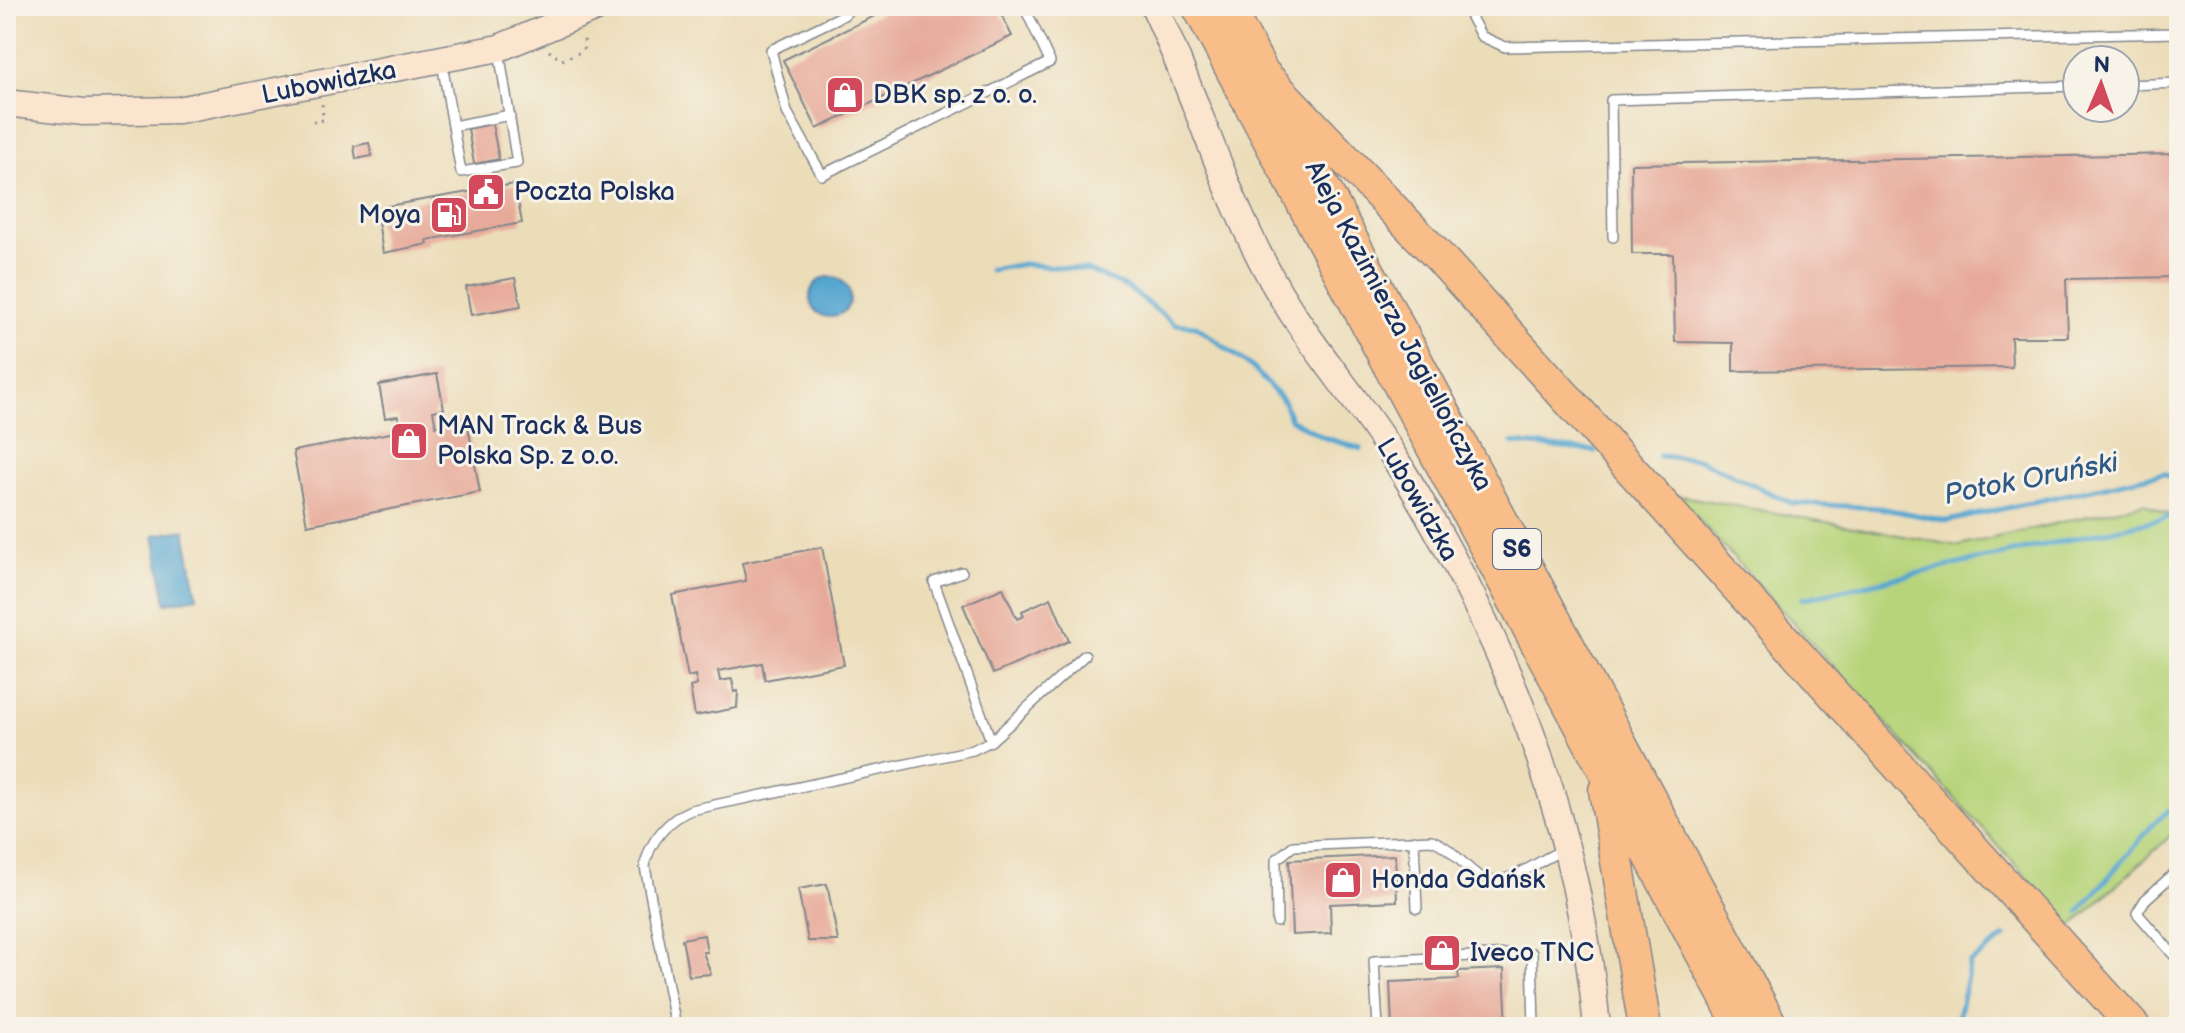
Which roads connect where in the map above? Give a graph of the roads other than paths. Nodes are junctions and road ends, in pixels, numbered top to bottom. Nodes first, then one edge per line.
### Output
1 (600, 6) edge
2 (852, 6) edge
3 (1024, 6) edge
4 (1154, 6) edge
5 (1198, 6) edge
6 (1227, 6) edge
7 (1465, 6) edge
8 (2179, 33) edge
9 (499, 48) junction
10 (442, 62) junction
11 (1261, 71) junction
12 (2179, 83) edge
13 (2141, 84) edge
14 (2061, 86) edge
15 (6, 103) edge
16 (510, 115) junction
17 (453, 126) junction
18 (1613, 237) dead end
19 (962, 572) dead end
20 (1085, 655) dead end
21 (991, 741) junction
22 (1601, 767) junction
23 (1633, 796) junction
24 (1655, 836) junction
25 (1414, 840) junction
26 (1569, 849) junction
27 (2179, 869) edge
28 (1676, 876) junction
29 (1417, 908) dead end
30 (1277, 922) dead end
31 (2179, 961) edge
32 (676, 1027) edge
33 (1378, 1027) edge
34 (1534, 1027) edge
35 (1597, 1027) edge
36 (1645, 1027) edge
37 (1741, 1027) edge
38 (1772, 1027) edge
39 (2134, 1027) edge

1 - 9 street, Lubowidzka
2 - 3 lane
4 - 26 street, Lubowidzka
5 - 22 highway, Aleja Kazimierza Jagiellończyka / S6
6 - 11 highway, Aleja Kazimierza Jagiellończyka / S6
7 - 8 lane
9 - 10 street, Lubowidzka
9 - 16 lane
10 - 15 street, Lubowidzka
10 - 17 lane
11 - 23 highway, Aleja Kazimierza Jagiellończyka / S6
11 - 39 highway
12 - 13 lane
14 - 18 lane
16 - 17 lane
16 - 17 lane
19 - 21 lane
20 - 21 lane
21 - 32 lane
22 - 23 highway, Aleja Kazimierza Jagiellończyka / S6
22 - 36 highway
23 - 24 lane
23 - 24 lane
23 - 28 highway, Aleja Kazimierza Jagiellończyka / S6
24 - 28 lane
24 - 28 lane
25 - 26 lane
25 - 29 lane
25 - 30 lane
26 - 35 street, Lubowidzka
27 - 31 lane
28 - 37 highway, Aleja Kazimierza Jagiellończyka / S6
28 - 38 highway, Aleja Kazimierza Jagiellończyka / S6
33 - 34 lane

